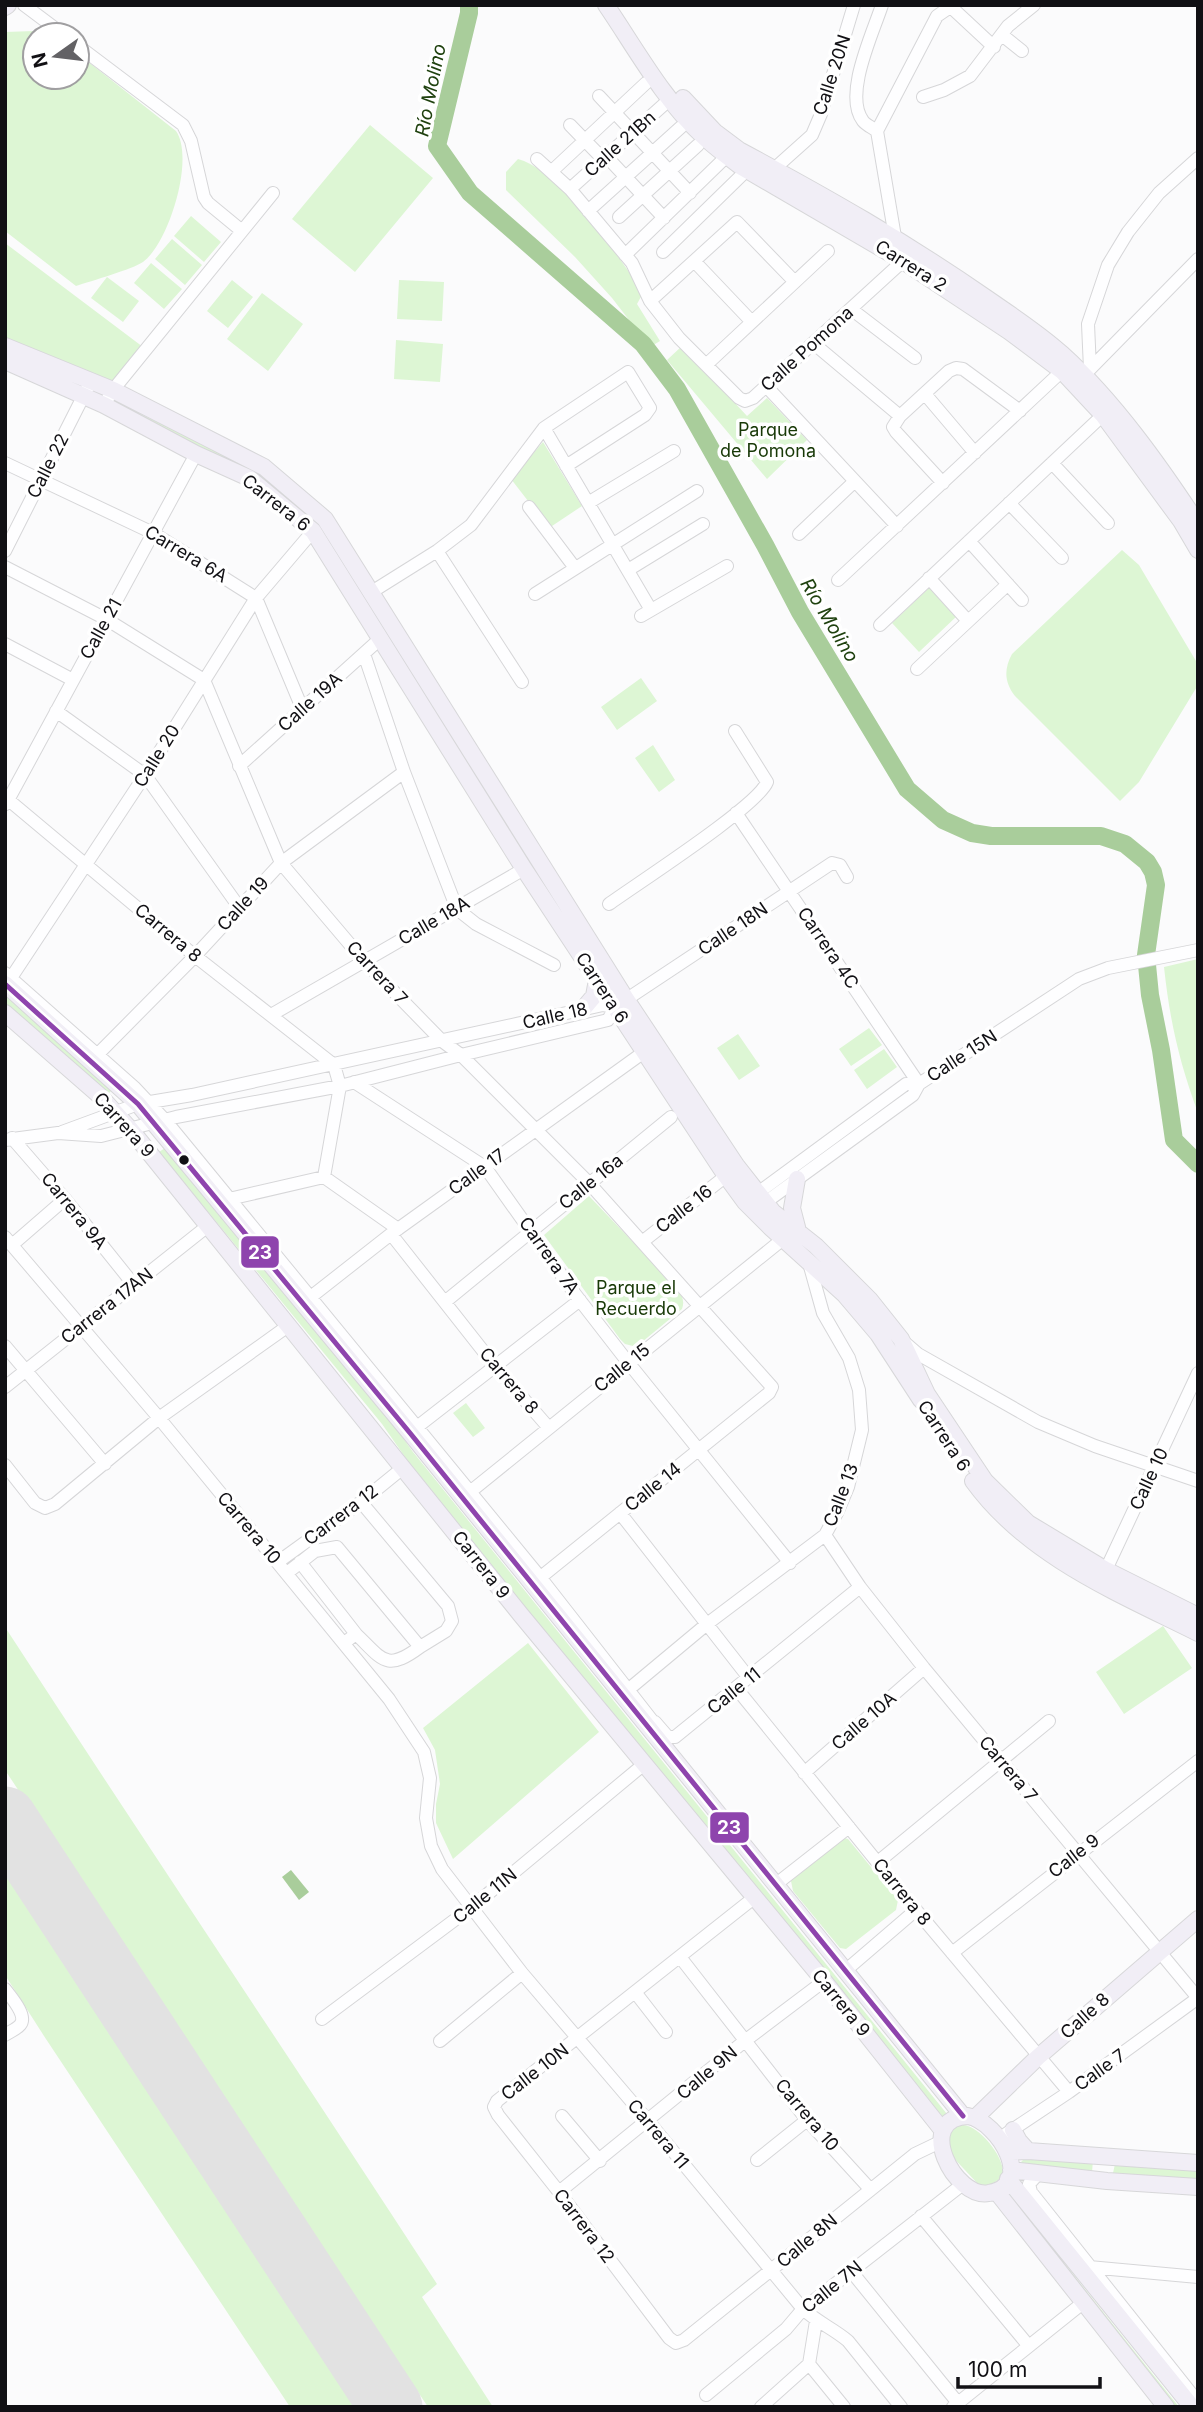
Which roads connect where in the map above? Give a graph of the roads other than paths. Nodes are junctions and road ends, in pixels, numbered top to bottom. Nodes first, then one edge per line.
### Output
1 (24, 5) edge
2 (606, 5) edge
3 (617, 5) edge
4 (854, 5) edge
5 (882, 5) edge
6 (1034, 5) edge
7 (952, 6) edge
8 (45, 21) edge
9 (1002, 35) junction
10 (994, 47) junction
11 (1022, 51) dead end
12 (91, 55) edge
13 (646, 83) dead end
14 (599, 96) dead end
15 (923, 97) dead end
16 (670, 99) junction
17 (614, 113) junction
18 (570, 125) dead end
19 (681, 127) dead end
20 (877, 131) junction
21 (633, 132) junction
22 (584, 141) junction
23 (698, 145) dead end
24 (653, 154) junction
25 (727, 156) junction
26 (604, 158) junction
27 (1198, 158) edge
28 (537, 159) dead end
29 (774, 169) junction
30 (747, 170) junction
31 (552, 171) junction
32 (669, 171) junction
33 (626, 178) junction
34 (570, 189) junction
35 (273, 193) dead end
36 (690, 193) junction
37 (643, 196) junction
38 (588, 211) junction
39 (620, 218) dead end
40 (664, 218) junction
41 (242, 231) junction
42 (895, 237) junction
43 (828, 251) dead end
44 (663, 252) dead end
45 (625, 255) junction
46 (1198, 259) edge
47 (694, 261) junction
48 (904, 261) junction
49 (794, 282) junction
50 (650, 301) junction
51 (851, 309) junction
52 (751, 322) junction
53 (813, 344) junction
54 (5, 346) edge
55 (915, 358) dead end
56 (5, 361) edge
57 (706, 365) junction
58 (1062, 371) junction
59 (1087, 372) junction
60 (766, 386) junction
61 (87, 388) junction
62 (113, 390) junction
63 (925, 394) junction
64 (104, 405) junction
65 (1020, 411) junction
66 (1103, 415) junction
67 (900, 416) junction
68 (544, 428) junction
69 (674, 451) dead end
70 (975, 453) junction
71 (196, 454) junction
72 (5, 463) edge
73 (1052, 463) junction
74 (566, 466) junction
75 (41, 479) junction
76 (855, 481) junction
77 (943, 483) junction
78 (697, 491) dead end
79 (588, 503) junction
80 (1009, 503) junction
81 (529, 507) dead end
82 (1108, 523) dead end
83 (703, 524) dead end
84 (1198, 524) edge
85 (897, 526) junction
86 (313, 531) junction
87 (153, 533) junction
88 (799, 534) dead end
89 (969, 541) junction
90 (612, 543) junction
91 (1198, 550) edge
92 (5, 551) edge
93 (437, 551) junction
94 (1062, 558) dead end
95 (727, 566) dead end
96 (5, 567) edge
97 (575, 568) junction
98 (628, 570) junction
99 (929, 578) junction
100 (838, 580) dead end
101 (1008, 584) junction
102 (370, 593) junction
103 (535, 594) dead end
104 (256, 598) junction
105 (1022, 600) dead end
106 (106, 619) junction
107 (968, 621) junction
108 (880, 625) dead end
109 (381, 638) junction
110 (5, 644) edge
111 (364, 654) junction
112 (917, 669) dead end
113 (73, 680) junction
114 (204, 680) junction
115 (522, 682) dead end
116 (302, 708) junction
117 (56, 711) junction
118 (735, 731) dead end
119 (239, 766) junction
120 (404, 772) junction
121 (145, 775) junction
122 (6, 800) edge
123 (736, 813) junction
124 (281, 863) junction
125 (86, 865) junction
126 (524, 869) junction
127 (847, 877) dead end
128 (790, 891) junction
129 (609, 904) dead end
130 (239, 907) junction
131 (457, 909) junction
132 (1198, 950) edge
133 (195, 956) junction
134 (364, 961) junction
135 (554, 965) dead end
136 (7, 980) edge
137 (597, 980) junction
138 (620, 1003) junction
139 (583, 1009) junction
140 (5, 1013) edge
141 (271, 1015) junction
142 (442, 1041) junction
143 (644, 1052) junction
144 (98, 1054) junction
145 (461, 1055) junction
146 (334, 1065) junction
147 (355, 1082) junction
148 (919, 1084) junction
149 (340, 1086) junction
150 (143, 1103) junction
151 (116, 1112) junction
152 (200, 1114) junction
153 (671, 1117) dead end
154 (160, 1122) junction
155 (131, 1129) junction
156 (535, 1129) junction
157 (58, 1133) junction
158 (9, 1139) edge
159 (188, 1151) junction
160 (485, 1167) junction
161 (726, 1176) junction
162 (324, 1177) junction
163 (797, 1180) junction
164 (589, 1183) junction
165 (65, 1199) junction
166 (229, 1199) junction
167 (755, 1202) junction
168 (206, 1227) junction
169 (531, 1230) junction
170 (395, 1231) junction
171 (790, 1235) junction
172 (9, 1241) edge
173 (642, 1242) junction
174 (808, 1259) junction
175 (134, 1285) junction
176 (312, 1296) junction
177 (580, 1300) junction
178 (446, 1301) junction
179 (700, 1305) junction
180 (81, 1327) junction
181 (286, 1328) junction
182 (901, 1339) junction
183 (5, 1346) edge
184 (629, 1364) junction
185 (495, 1366) junction
186 (25, 1371) junction
187 (1198, 1373) edge
188 (5, 1387) edge
189 (772, 1387) joint
190 (159, 1418) junction
191 (417, 1427) junction
192 (549, 1428) junction
193 (698, 1450) junction
194 (105, 1464) junction
195 (5, 1465) edge
196 (1154, 1467) junction
197 (400, 1469) junction
198 (1198, 1481) edge
199 (466, 1495) junction
200 (361, 1502) junction
201 (620, 1513) junction
202 (825, 1535) junction
203 (498, 1543) junction
204 (519, 1554) junction
205 (278, 1562) junction
206 (300, 1562) junction
207 (790, 1563) junction
208 (287, 1573) junction
209 (1103, 1577) junction
210 (536, 1581) junction
211 (860, 1587) junction
212 (1198, 1616) edge
213 (707, 1624) junction
214 (1198, 1633) edge
215 (356, 1634) junction
216 (344, 1643) junction
217 (420, 1647) junction
218 (924, 1668) junction
219 (749, 1678) junction
220 (629, 1689) junction
221 (737, 1689) junction
222 (648, 1714) junction
223 (1049, 1721) dead end
224 (671, 1758) junction
225 (1198, 1760) edge
226 (1001, 1762) junction
227 (643, 1765) junction
228 (804, 1773) junction
229 (849, 1827) junction
230 (431, 1846) joint
231 (1077, 1853) junction
232 (878, 1862) junction
233 (775, 1885) junction
234 (755, 1897) junction
235 (472, 1908) junction
236 (916, 1910) junction
237 (1198, 1919) edge
238 (1158, 1951) junction
239 (952, 1952) junction
240 (680, 1957) junction
241 (845, 1970) junction
242 (522, 1973) junction
243 (824, 1981) junction
244 (5, 1989) edge
245 (635, 1992) junction
246 (1198, 1998) edge
247 (322, 2019) dead end
248 (666, 2032) dead end
249 (5, 2035) edge
250 (578, 2039) junction
251 (746, 2040) junction
252 (440, 2041) dead end
253 (1038, 2057) junction
254 (1069, 2092) junction
255 (494, 2107) joint
256 (562, 2116) dead end
257 (969, 2117) junction
258 (807, 2120) junction
259 (649, 2122) junction
260 (941, 2137) junction
261 (1006, 2140) junction
262 (1028, 2151) junction
263 (1109, 2157) junction
264 (757, 2160) dead end
265 (600, 2161) junction
266 (1198, 2163) edge
267 (1039, 2174) junction
268 (1010, 2175) junction
269 (1107, 2181) junction
270 (963, 2184) junction
271 (1198, 2187) edge
272 (870, 2189) junction
273 (996, 2191) junction
274 (559, 2192) junction
275 (921, 2216) junction
276 (1089, 2267) junction
277 (851, 2271) junction
278 (771, 2272) junction
279 (1198, 2277) edge
280 (1084, 2302) junction
281 (803, 2309) junction
282 (816, 2321) junction
283 (676, 2343) joint
284 (1028, 2345) junction
285 (809, 2364) junction
286 (706, 2395) dead end
287 (775, 2401) edge
288 (1198, 2402) edge
289 (839, 2404) edge
290 (956, 2405) edge
291 (761, 2407) edge
292 (901, 2407) edge
293 (1166, 2407) edge
294 (1192, 2407) edge

1 - 8 street
2 - 16 main road, Carrera 2
3 - 29 main road, Carrera 2
4 - 29 street, Calle 20N
5 - 20 street
6 - 9 street
7 - 10 street
7 - 20 street
9 - 10 street
9 - 11 street
10 - 15 street
12 - 41 street
13 - 17 street
14 - 17 street
16 - 21 street, Calle 21Bn
16 - 25 main road, Carrera 2
17 - 21 street
17 - 22 street
18 - 22 street
19 - 24 street
20 - 42 street
21 - 24 street
21 - 26 street, Calle 21Bn
22 - 26 street
22 - 31 street
23 - 32 street
24 - 32 street
24 - 33 street
25 - 30 main road, Carrera 2
25 - 36 street
26 - 33 street
26 - 34 street, Calle 21Bn
27 - 59 street
28 - 31 street, Calle Pomona
29 - 42 main road, Carrera 2
30 - 44 street
30 - 48 main road, Carrera 2
31 - 34 street, Calle Pomona
32 - 36 street
32 - 37 street
33 - 37 street
33 - 38 street
34 - 38 street, Calle Pomona
35 - 41 street
36 - 40 street
37 - 39 street
37 - 40 street
38 - 45 street, Calle Pomona
40 - 45 street
41 - 62 street
42 - 59 main road, Carrera 2
43 - 49 street
45 - 50 street, Calle Pomona
46 - 59 street
47 - 49 street
47 - 50 street
47 - 52 street
48 - 51 street, Calle Pomona
48 - 58 main road, Carrera 2
49 - 52 street
50 - 57 street, Calle Pomona
51 - 53 street, Calle Pomona
51 - 55 street
52 - 57 street
53 - 60 street, Calle Pomona
53 - 67 street
54 - 61 main road, Carrera 6
56 - 61 main road, Carrera 6
57 - 60 street, Calle Pomona
58 - 65 street
58 - 66 main road, Carrera 2
59 - 84 main road, Carrera 2
60 - 76 street
61 - 62 main road, Carrera 6
61 - 64 main road, Carrera 6
61 - 75 street, Calle 22
62 - 64 street
62 - 102 main road, Carrera 6
63 - 65 street
63 - 67 street
63 - 70 street
64 - 71 main road, Carrera 6
65 - 70 street
66 - 73 street
66 - 91 main road, Carrera 2
67 - 77 street
68 - 74 street
68 - 74 street
68 - 93 street
69 - 79 street
70 - 77 street
71 - 86 main road, Carrera 6
71 - 87 street, Calle 21
72 - 75 street, Carrera 6A
73 - 80 street
73 - 82 street
74 - 79 street
75 - 87 street, Carrera 6A
75 - 92 street, Calle 22
76 - 85 street
76 - 88 street
77 - 85 street
78 - 90 street
79 - 90 street
80 - 89 street
80 - 94 street
81 - 97 street
83 - 98 street
85 - 100 street
86 - 104 street, Calle 20
86 - 109 main road, Carrera 6
87 - 104 street, Carrera 6A
87 - 106 street, Calle 21
89 - 99 street
89 - 101 street
90 - 97 street
90 - 98 street
93 - 102 street
93 - 115 street
95 - 98 street
96 - 106 street
97 - 103 street
99 - 107 street
99 - 108 street
101 - 105 street
101 - 107 street
102 - 138 main road, Carrera 6
104 - 114 street, Calle 20
104 - 116 street
106 - 113 street, Calle 21
106 - 114 street
107 - 112 street
109 - 111 street, Calle 19A
109 - 126 main road, Carrera 6
110 - 113 street
111 - 116 street, Calle 19A
111 - 120 street
113 - 117 street, Calle 21
114 - 119 street, Carrera 7
114 - 121 street, Calle 20
116 - 119 street, Calle 19A
117 - 121 street
117 - 122 street, Calle 21
118 - 123 street
119 - 124 street, Carrera 7
120 - 124 street, Calle 19
120 - 131 street
121 - 125 street, Calle 20
121 - 130 street
122 - 125 street, Carrera 8
123 - 128 street, Carrera 4C
123 - 129 street
124 - 130 street, Calle 19
124 - 134 street, Carrera 7
125 - 133 street, Carrera 8
125 - 136 street, Calle 20
126 - 131 street, Calle 18A
126 - 137 main road, Carrera 6
127 - 128 street, Calle 18N
128 - 138 street, Calle 18N
128 - 148 street, Carrera 4C
130 - 133 street, Calle 19
131 - 134 street, Calle 18A
131 - 135 street
132 - 148 street, Calle 15N
133 - 141 street, Carrera 8
133 - 144 street, Calle 19
134 - 141 street, Calle 18A
134 - 142 street, Carrera 7
136 - 144 street
136 - 150 main road, Carrera 9
137 - 138 main road, Carrera 6
137 - 139 main road
138 - 139 street, Calle 18
138 - 143 main road, Carrera 6
138 - 145 street, Calle 18
138 - 167 main road, Carrera 6
139 - 142 street, Calle 18
140 - 151 main road, Carrera 9
141 - 146 street, Carrera 8
142 - 145 street, Carrera 7
142 - 146 street, Calle 18
143 - 156 street, Calle 17
143 - 161 main road, Carrera 6
144 - 150 street
145 - 147 street, Calle 18
145 - 156 street, Carrera 7
146 - 149 street
146 - 150 street, Calle 18
147 - 149 street, Calle 18
147 - 160 street, Carrera 7A
148 - 163 street
148 - 167 street, Calle 15N
149 - 152 street, Calle 18
149 - 162 street
150 - 151 street, Calle 18
150 - 154 main road, Carrera 9
151 - 155 main road, Carrera 9
151 - 157 street, Calle 18
152 - 154 street, Calle 18
152 - 159 street
153 - 164 street, Calle 16a
154 - 155 street, Calle 18
154 - 159 street
154 - 199 main road, Carrera 9
155 - 157 street, Calle 18
155 - 168 main road, Carrera 9
156 - 160 street, Calle 17
156 - 164 street, Carrera 7
157 - 158 street
158 - 165 street, Carrera 9A
159 - 166 street
160 - 169 street, Carrera 7A
160 - 170 street, Calle 17
161 - 167 main road, Carrera 6
161 - 173 street, Calle 16
162 - 166 street
162 - 170 street, Carrera 8
163 - 167 street
163 - 171 main road
164 - 169 street, Calle 16a
164 - 173 street, Carrera 7
165 - 172 street
165 - 175 street, Carrera 9A
166 - 176 street
167 - 171 main road, Carrera 6
168 - 175 street, Carrera 17AN
168 - 181 main road, Carrera 9
169 - 177 street, Carrera 7A
169 - 178 street, Calle 16a
170 - 176 street, Calle 17
170 - 178 street, Carrera 8
171 - 174 main road, Carrera 6
171 - 179 street, Calle 15
171 - 182 main road, Carrera 6
172 - 180 street, Carrera 10
173 - 179 street, Carrera 7
174 - 202 street, Calle 13
174 - 209 main road, Carrera 6
175 - 180 street, Carrera 17AN
176 - 191 street
177 - 184 street, Carrera 7A
177 - 185 street
178 - 185 street, Carrera 8
179 - 184 street, Calle 15
179 - 189 street, Carrera 7
180 - 186 street, Carrera 17AN
180 - 190 street, Carrera 10
181 - 190 street
181 - 197 main road, Carrera 9
182 - 196 street, Carrera 6
182 - 209 main road, Carrera 6
183 - 186 street
184 - 192 street, Calle 15
184 - 193 street, Carrera 7A
185 - 191 street
185 - 192 street, Carrera 8
186 - 188 street, Carrera 17AN
186 - 194 street
187 - 196 street, Calle 10
189 - 193 street, Calle 14
190 - 194 street
190 - 205 street, Carrera 10
191 - 199 street
192 - 199 street, Calle 15
193 - 201 street, Calle 14
193 - 207 street, Carrera 7A
194 - 195 street
196 - 198 street, Carrera 6
196 - 209 street, Calle 10
197 - 200 street, Carrera 12
197 - 227 main road, Carrera 9
199 - 203 main road, Carrera 9
199 - 204 street
200 - 205 street, Carrera 12
200 - 217 street
201 - 210 street, Calle 14
201 - 213 street
202 - 207 street, Calle 13
202 - 211 street, Carrera 7
203 - 204 main road
203 - 210 main road, Carrera 9
204 - 210 street
205 - 208 street, Carrera 10
206 - 208 street
206 - 215 street
206 - 217 street
207 - 213 street, Calle 13
208 - 216 street, Carrera 10
209 - 212 main road, Carrera 6
209 - 214 main road, Carrera 6
210 - 220 street
210 - 224 main road, Carrera 9
211 - 218 street, Carrera 7
211 - 219 street, Calle 11
213 - 219 street
213 - 220 street, Calle 13
215 - 216 street
215 - 217 street
216 - 230 street, Carrera 10
218 - 226 street, Carrera 7
218 - 228 street, Calle 10A
219 - 221 street, Calle 11
220 - 222 street
221 - 222 street, Calle 11
221 - 228 street, Carrera 8
222 - 224 street
223 - 226 street
224 - 233 main road, Carrera 9
225 - 231 street, Calle 9
226 - 231 street, Carrera 7
226 - 232 street
227 - 234 main road, Carrera 9
227 - 235 street, Calle 11N
228 - 229 street, Carrera 8
229 - 232 street, Carrera 8
229 - 233 street
230 - 235 street, Carrera 11
231 - 238 street, Carrera 7
231 - 239 street, Calle 9
232 - 236 street, Carrera 8
233 - 241 main road, Carrera 9
234 - 240 street, Calle 10N
234 - 243 main road, Carrera 9
235 - 242 street, Carrera 11
235 - 247 street, Calle 11N
236 - 239 street, Carrera 8
236 - 241 street
237 - 238 main road, Calle 8
238 - 246 street, Carrera 7
238 - 253 main road, Calle 8
239 - 253 street, Carrera 8
240 - 245 street, Calle 10N
240 - 251 street, Carrera 10
241 - 257 main road, Carrera 9
242 - 250 street, Carrera 11
242 - 252 street
243 - 251 street, Calle 9N
243 - 260 main road, Carrera 9
244 - 249 street
245 - 248 street
245 - 250 street, Calle 10N
246 - 254 street, Calle 7
250 - 255 street, Calle 10N
250 - 259 street, Carrera 11
251 - 258 street, Carrera 10
251 - 259 street, Calle 9N
253 - 254 street, Carrera 8
253 - 257 main road, Calle 8
254 - 261 street, Calle 7
255 - 274 street, Carrera 12
256 - 265 street
257 - 260 main road
257 - 261 main road
258 - 264 street
258 - 272 street, Carrera 10
259 - 265 street, Calle 9N
259 - 278 street, Carrera 11
260 - 270 main road
260 - 272 street, Calle 8N
261 - 262 main road
261 - 262 main road
261 - 268 main road
262 - 263 main road
263 - 266 main road
263 - 269 main road
265 - 274 street, Calle 9N
267 - 268 main road
267 - 269 main road
267 - 276 street
268 - 273 main road
268 - 294 main road
269 - 271 main road
270 - 273 main road
270 - 275 street, Calle 7N
272 - 278 street, Calle 8N
273 - 280 main road
274 - 283 street, Carrera 12
275 - 277 street, Calle 7N
275 - 284 street
276 - 279 street
276 - 288 street
277 - 281 street, Calle 7N
277 - 290 street
278 - 281 street, Carrera 11
278 - 283 street, Calle 8N
280 - 284 street
280 - 293 main road
281 - 282 street, Carrera 11
281 - 286 street, Calle 7N
282 - 285 street
282 - 292 street, Carrera 11
284 - 290 street
285 - 287 street
285 - 289 street
287 - 291 street

